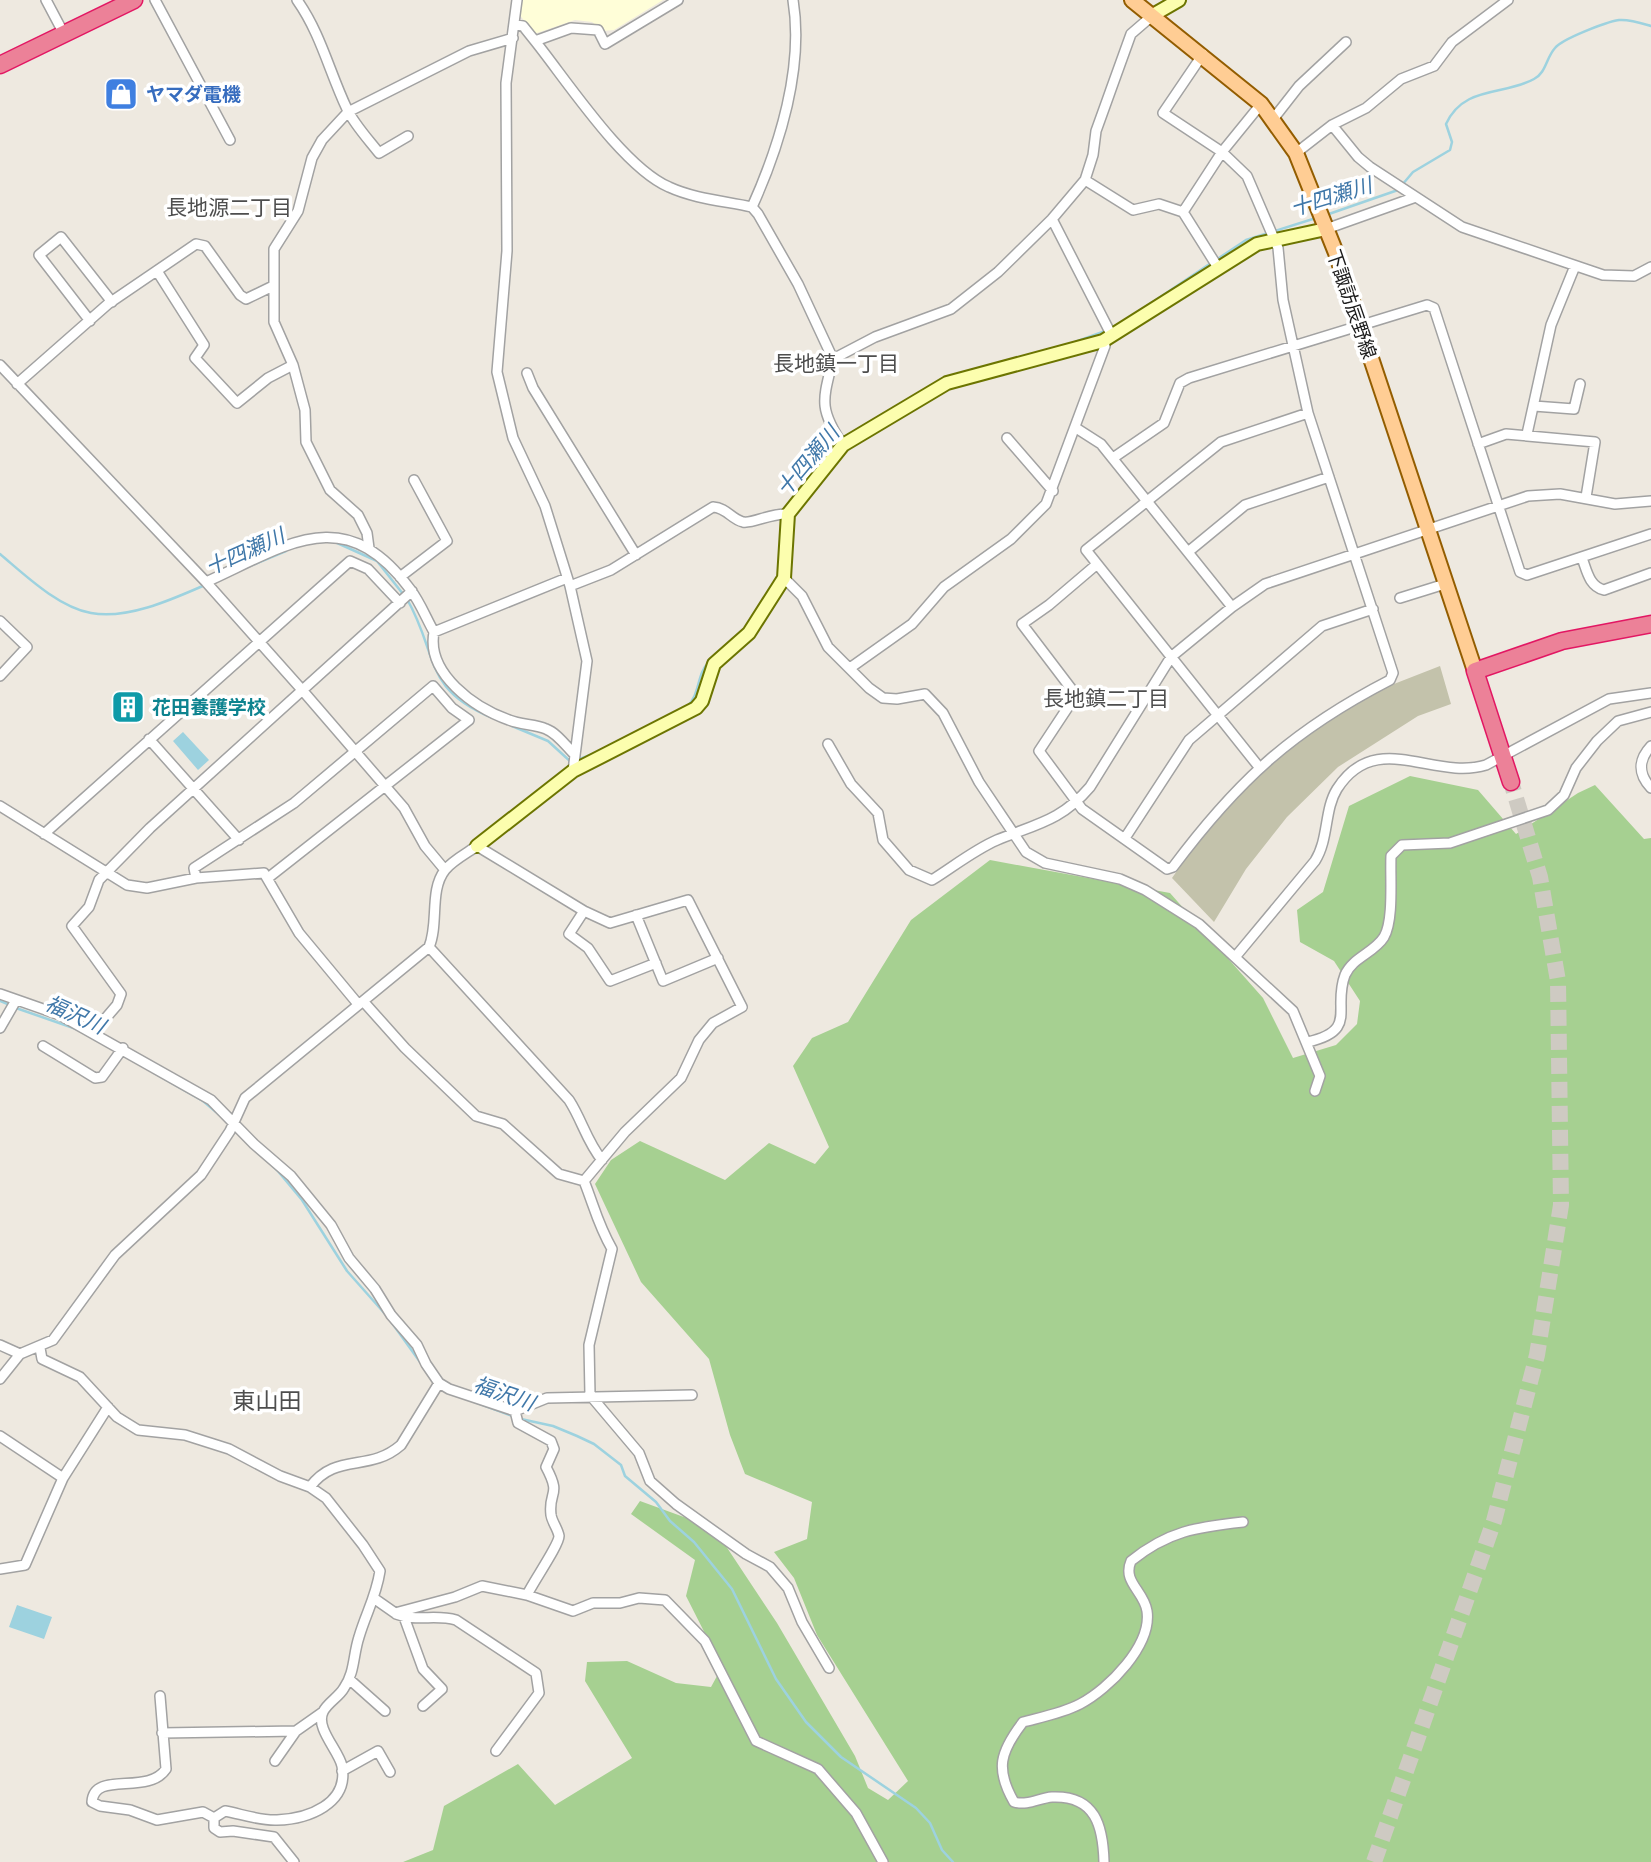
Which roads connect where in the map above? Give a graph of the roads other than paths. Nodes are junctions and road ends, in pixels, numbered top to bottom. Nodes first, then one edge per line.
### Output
1 (46, 0) edge
2 (134, 0) edge
3 (155, 0) edge
4 (297, 0) edge
5 (517, 0) edge
6 (678, 0) edge
7 (793, 0) edge
8 (1132, 0) edge
9 (1179, 0) edge
10 (1508, 0) edge
11 (1153, 15) junction
12 (516, 25) junction
13 (64, 34) junction
14 (513, 38) junction
15 (535, 41) junction
16 (1346, 42) dead end
17 (1203, 54) junction
18 (0, 65) edge
19 (1261, 104) junction
20 (348, 112) junction
21 (1274, 118) junction
22 (1332, 125) junction
23 (408, 135) dead end
24 (230, 140) dead end
25 (1222, 152) junction
26 (1296, 153) junction
27 (1085, 180) junction
28 (1413, 198) junction
29 (752, 207) junction
30 (1183, 212) junction
31 (1052, 219) junction
32 (1326, 229) junction
33 (1274, 240) junction
34 (1217, 266) junction
35 (1575, 266) junction
36 (1651, 267) edge
37 (157, 271) junction
38 (273, 286) junction
39 (112, 302) junction
40 (90, 321) junction
41 (1360, 327) junction
42 (1107, 338) junction
43 (1295, 348) junction
44 (832, 359) junction
45 (0, 365) edge
46 (292, 365) junction
47 (527, 373) dead end
48 (17, 384) junction
49 (1580, 384) dead end
50 (1534, 405) junction
51 (1308, 412) junction
52 (1076, 428) junction
53 (1527, 434) junction
54 (1007, 438) dead end
55 (1478, 444) junction
56 (844, 445) junction
57 (1113, 458) junction
58 (1329, 477) junction
59 (414, 480) dead end
60 (1053, 491) junction
61 (1586, 497) junction
62 (1147, 501) junction
63 (1651, 501) edge
64 (1499, 505) junction
65 (788, 514) junction
66 (1427, 529) junction
67 (1651, 534) edge
68 (369, 548) junction
69 (1188, 552) junction
70 (1355, 553) junction
71 (636, 555) junction
72 (1582, 558) junction
73 (1096, 565) junction
74 (1651, 573) edge
75 (400, 577) junction
76 (784, 578) junction
77 (206, 582) junction
78 (568, 582) junction
79 (1446, 584) junction
80 (412, 591) junction
81 (1400, 598) dead end
82 (400, 603) junction
83 (1232, 607) junction
84 (1373, 609) junction
85 (0, 621) edge
86 (1651, 624) edge
87 (1651, 631) edge
88 (434, 632) junction
89 (259, 641) junction
90 (1171, 657) junction
91 (850, 668) junction
92 (1476, 674) junction
93 (0, 676) edge
94 (439, 679) junction
95 (303, 691) junction
96 (1651, 693) edge
97 (1651, 712) edge
98 (1217, 715) junction
99 (149, 739) junction
100 (828, 744) dead end
101 (1651, 746) edge
102 (354, 749) junction
103 (574, 754) junction
104 (1503, 755) junction
105 (1259, 767) junction
106 (573, 771) junction
107 (1511, 782) tunnel mouth
108 (386, 785) junction
109 (1651, 788) edge
110 (193, 790) junction
111 (1076, 803) junction
112 (0, 806) edge
113 (44, 834) junction
114 (1014, 835) junction
115 (1125, 838) junction
116 (239, 840) junction
117 (477, 846) junction
118 (445, 870) junction
119 (108, 874) junction
120 (196, 878) junction
121 (268, 878) junction
122 (584, 911) junction
123 (636, 915) junction
124 (429, 947) junction
125 (1236, 956) junction
126 (718, 958) junction
127 (656, 963) junction
128 (0, 994) edge
129 (15, 1002) junction
130 (361, 1002) junction
131 (0, 1028) edge
132 (93, 1033) junction
133 (1308, 1042) junction
134 (43, 1046) dead end
135 (123, 1048) junction
136 (1315, 1091) dead end
137 (234, 1121) junction
138 (602, 1160) junction
139 (584, 1181) junction
140 (0, 1345) edge
141 (40, 1348) junction
142 (20, 1354) junction
143 (0, 1379) edge
144 (439, 1382) junction
145 (590, 1395) junction
146 (692, 1395) dead end
147 (108, 1407) junction
148 (515, 1411) junction
149 (0, 1436) edge
150 (63, 1478) junction
151 (310, 1488) junction
152 (1243, 1522) dead end
153 (0, 1569) edge
154 (527, 1595) junction
155 (376, 1598) junction
156 (400, 1615) junction
157 (829, 1668) dead end
158 (349, 1679) junction
159 (160, 1696) dead end
160 (423, 1706) dead end
161 (385, 1711) dead end
162 (323, 1712) junction
163 (296, 1731) junction
164 (162, 1732) junction
165 (496, 1751) dead end
166 (275, 1761) dead end
167 (342, 1771) junction
168 (390, 1772) dead end
169 (214, 1818) junction
170 (294, 1862) edge
171 (883, 1862) edge
172 (1104, 1862) edge

1 - 13 street
2 - 13 highway
3 - 24 street
4 - 20 street
5 - 12 street
6 - 15 street
7 - 29 street
8 - 11 main road, 下諏訪辰野線
9 - 11 street
10 - 22 street
11 - 17 main road, 下諏訪辰野線
11 - 27 street
12 - 14 street
12 - 15 street
13 - 18 highway
14 - 20 street
14 - 78 street
15 - 29 street
16 - 21 street
17 - 19 main road, 下諏訪辰野線
17 - 25 street
19 - 21 main road, 下諏訪辰野線
19 - 25 street
20 - 23 street
20 - 38 street
21 - 26 main road, 下諏訪辰野線
22 - 26 street
22 - 28 street
25 - 30 street
25 - 33 street
26 - 32 main road, 下諏訪辰野線
27 - 30 street
27 - 31 street
28 - 32 street
28 - 35 street
29 - 44 street
30 - 34 street
31 - 42 street
31 - 44 street
32 - 33 street
32 - 41 main road, 下諏訪辰野線
33 - 34 street
33 - 43 street
34 - 42 street
35 - 36 street
35 - 50 street
37 - 38 street
37 - 39 street
37 - 46 street
38 - 46 street
39 - 40 street
39 - 40 street
40 - 48 street
41 - 43 street
41 - 55 street
41 - 66 main road, 下諏訪辰野線
42 - 52 street
42 - 56 street
43 - 51 street
43 - 57 street
44 - 56 street
45 - 48 street
46 - 68 street
47 - 71 street
48 - 77 street
49 - 50 street
50 - 53 street
51 - 58 street
51 - 62 street
52 - 57 street
52 - 60 street
53 - 55 street
53 - 61 street
54 - 60 street
55 - 64 street
56 - 65 street
57 - 62 street
58 - 69 street
58 - 70 street
59 - 75 street
60 - 91 street
61 - 63 street
61 - 64 street
62 - 69 street
62 - 73 street
64 - 66 street
64 - 72 street
65 - 71 street
65 - 76 street
66 - 70 street
66 - 79 main road, 下諏訪辰野線
67 - 72 street
68 - 75 street
68 - 77 street
69 - 83 street
70 - 83 street
70 - 84 street
71 - 78 street
72 - 74 street
73 - 90 street
73 - 111 street
75 - 80 street
76 - 91 street
76 - 106 street
77 - 89 street
78 - 88 street
78 - 103 street
79 - 81 street
79 - 92 main road, 下諏訪辰野線
80 - 82 street
80 - 88 street
82 - 89 street
82 - 95 street
83 - 90 street
84 - 98 street
84 - 105 street
85 - 93 street
86 - 92 highway
87 - 92 highway
88 - 94 street
89 - 95 street
89 - 99 street
90 - 98 street
90 - 111 street
91 - 114 street
92 - 104 highway
94 - 102 street
94 - 103 street
94 - 108 street
95 - 102 street
95 - 110 street
96 - 104 street
97 - 133 street
98 - 105 street
98 - 115 street
99 - 110 street
99 - 113 street
100 - 114 street
101 - 109 street
102 - 108 street
102 - 116 street
103 - 106 street
104 - 107 highway
104 - 125 street
105 - 115 street
106 - 117 street
108 - 118 street
108 - 121 street
110 - 116 street
110 - 119 street
111 - 114 street
111 - 115 street
112 - 113 street
113 - 119 street
114 - 125 street
116 - 120 street
117 - 118 street
117 - 122 street
118 - 124 street
119 - 120 street
119 - 132 street
120 - 121 street
121 - 130 street
122 - 123 street
122 - 127 street
123 - 126 street
123 - 127 street
124 - 130 street
124 - 138 street
125 - 133 street
126 - 127 street
126 - 138 street
128 - 129 street
129 - 131 street
129 - 132 street
130 - 137 street
130 - 139 street
132 - 135 street
133 - 136 street
134 - 135 street
135 - 137 street
137 - 141 street
137 - 144 street
138 - 139 street
139 - 145 street
140 - 142 street
141 - 142 street
141 - 147 street
142 - 143 street
144 - 148 street
144 - 151 street
145 - 146 street
145 - 148 street
145 - 157 street
147 - 150 street
147 - 151 street
148 - 154 street
149 - 150 street
150 - 153 street
151 - 155 street
152 - 172 street
154 - 156 street
154 - 171 street
155 - 156 street
155 - 158 street
156 - 160 street
156 - 165 street
158 - 161 street
158 - 162 street
159 - 164 street
162 - 163 street
162 - 167 street
163 - 164 street
163 - 166 street
164 - 169 street
167 - 168 street
167 - 169 street
169 - 170 street

